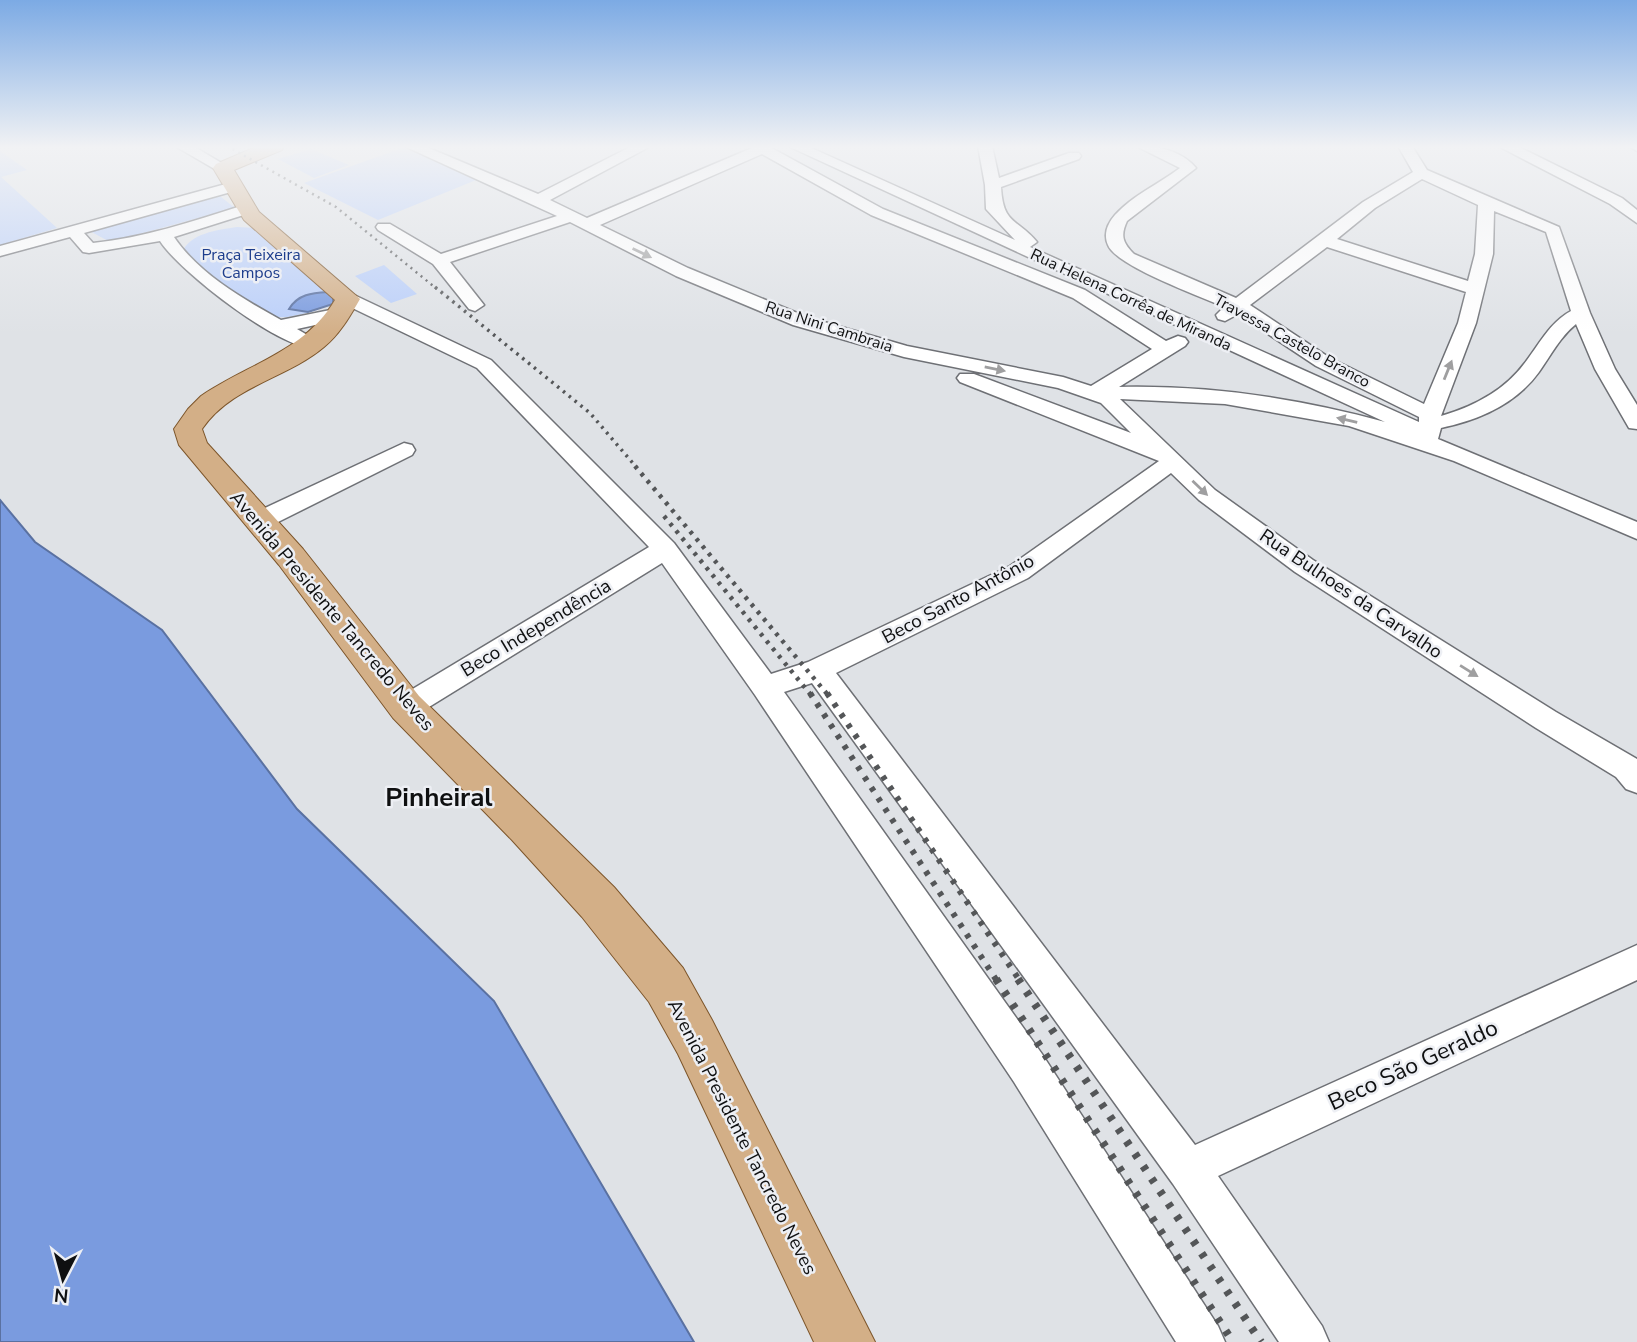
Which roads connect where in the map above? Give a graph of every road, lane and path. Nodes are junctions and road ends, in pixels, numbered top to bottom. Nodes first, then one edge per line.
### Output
1 (154, 209) edge
2 (247, 209) edge
3 (554, 209) edge
4 (608, 209) edge
5 (871, 209) edge
6 (932, 209) edge
7 (994, 209) edge
8 (1132, 209) edge
9 (1365, 209) edge
10 (1486, 209) edge
11 (1502, 209) edge
12 (249, 212) junction
13 (577, 221) junction
14 (384, 226) dead end
15 (73, 231) junction
16 (168, 240) junction
17 (1325, 241) junction
18 (0, 251) edge
19 (439, 260) junction
20 (1086, 279) junction
21 (1475, 289) junction
22 (475, 305) dead end
23 (344, 306) junction
24 (1238, 306) junction
25 (1581, 313) junction
26 (277, 327) junction
27 (1195, 330) junction
28 (313, 344) junction
29 (1166, 350) junction
30 (967, 377) dead end
31 (1096, 393) junction
32 (1637, 423) edge
33 (1432, 430) junction
34 (404, 450) dead end
35 (1170, 458) junction
36 (259, 521) junction
37 (1637, 531) edge
38 (666, 549) junction
39 (818, 670) junction
40 (765, 687) junction
41 (406, 707) junction
42 (1634, 772) edge
43 (1637, 962) edge
44 (1188, 1169) junction
45 (845, 1342) edge
46 (1202, 1342) edge
47 (1306, 1342) edge

1 - 15 street
2 - 12 main road
3 - 13 street, Rua Nini Cambraia
4 - 13 street
5 - 29 street
6 - 20 street, Rua Helena Corrêa de Miranda
7 - 20 street
8 - 24 street, Travessa Castelo Branco
9 - 17 street
10 - 21 street
11 - 25 street
12 - 16 street
12 - 23 main road
13 - 19 street
13 -> 31 street, Rua Nini Cambraia
14 - 19 street
15 - 16 street
15 - 18 street
16 - 26 street
17 - 21 street
17 - 24 street
19 - 22 street
20 - 27 street, Rua Helena Corrêa de Miranda
33 -> 21 street
23 - 26 street
23 - 28 main road
23 - 38 street
24 - 27 street
24 - 33 street, Travessa Castelo Branco
25 - 32 street
25 - 33 street
26 - 28 street
27 - 29 street
27 - 33 street, Rua Helena Corrêa de Miranda
28 - 36 main road, Avenida Presidente Tancredo Neves
29 - 31 street
30 - 35 street
33 -> 31 street
31 - 35 street, Rua Bulhoes da Carvalho
33 - 37 street, Rua Helena Corrêa de Miranda
34 - 36 street
35 - 39 street, Beco Santo Antônio
35 -> 42 street, Rua Bulhoes da Carvalho
36 - 41 main road, Avenida Presidente Tancredo Neves
38 - 40 street
38 - 41 street, Beco Independência
39 - 40 street, Beco Santo Antônio
39 - 44 street
40 - 46 street
41 - 45 main road, Avenida Presidente Tancredo Neves
43 - 44 street, Beco São Geraldo
44 - 47 street

